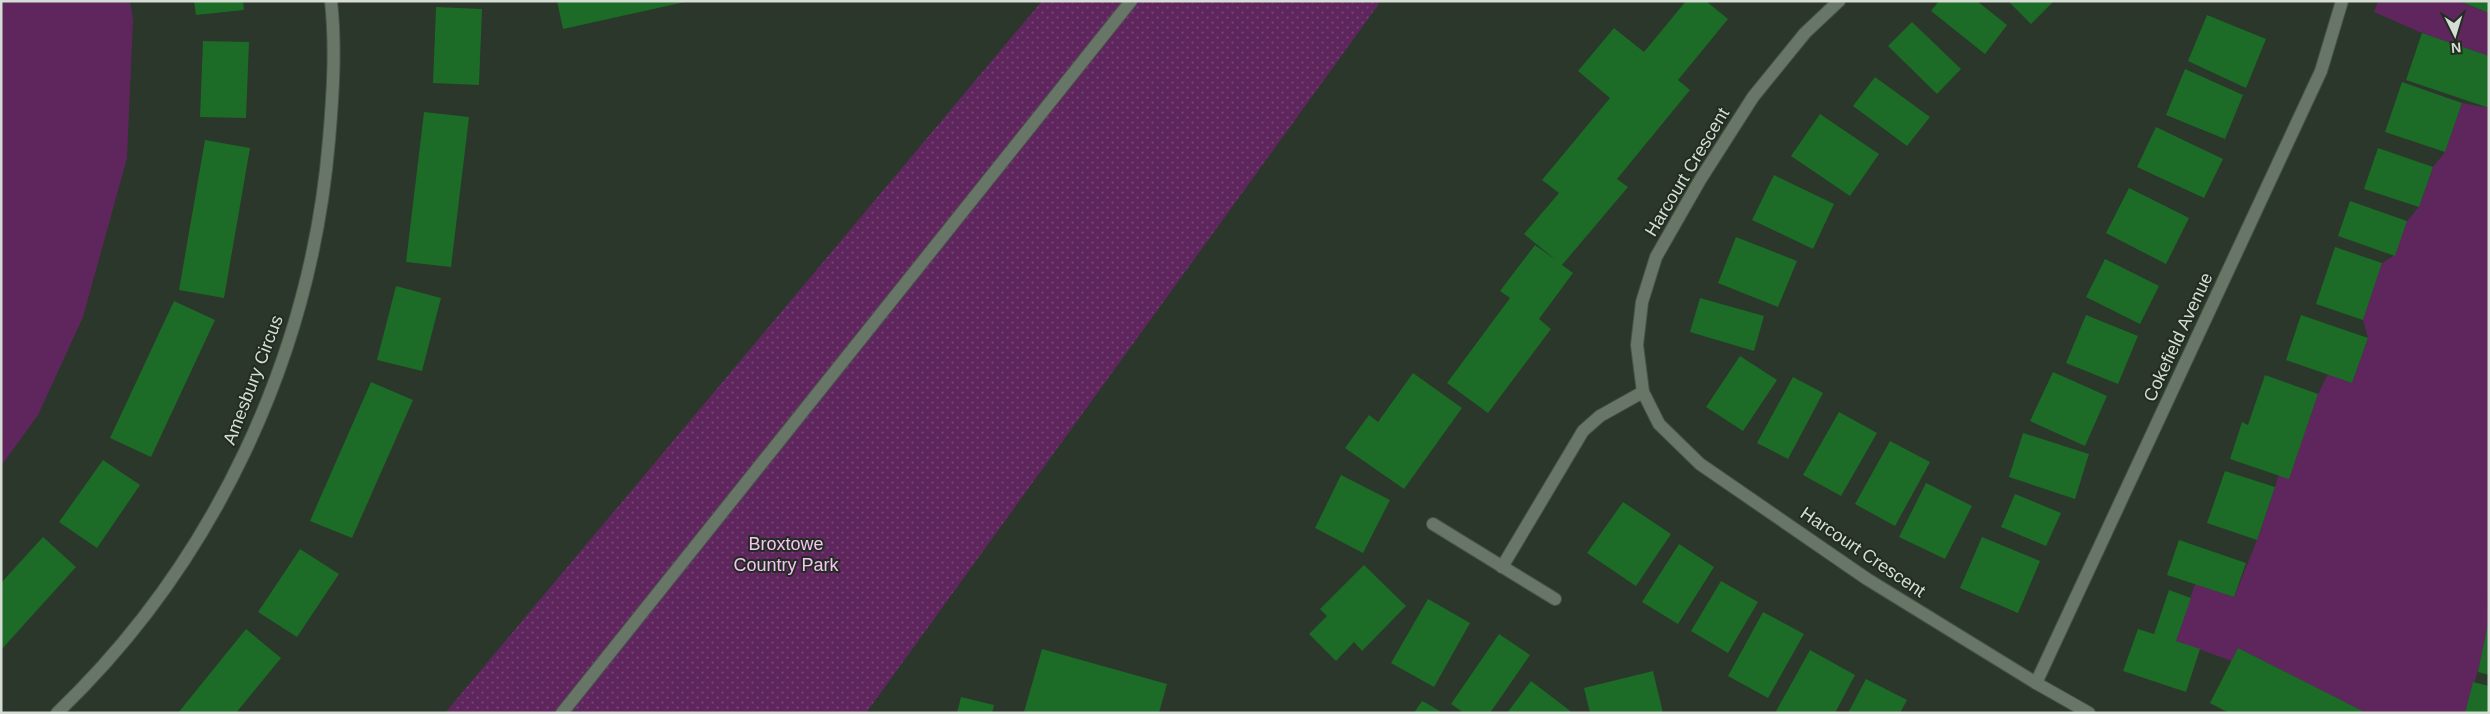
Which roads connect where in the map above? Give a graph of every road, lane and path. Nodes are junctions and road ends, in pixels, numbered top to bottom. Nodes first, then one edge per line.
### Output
1 (331, 1) edge
2 (1131, 1) edge
3 (1840, 1) edge
4 (2342, 1) edge
5 (1643, 392) junction
6 (1433, 524) dead end
7 (1502, 567) junction
8 (1555, 599) dead end
9 (2036, 683) junction
10 (57, 713) edge
11 (562, 713) edge
12 (2089, 713) edge

1 - 10 street, Amesbury Circus
2 - 11 street
3 - 5 street, Harcourt Crescent
4 - 9 street, Cokefield Avenue
5 - 7 street
5 - 9 street, Harcourt Crescent
6 - 7 street
7 - 8 street
9 - 12 street, Harcourt Crescent

